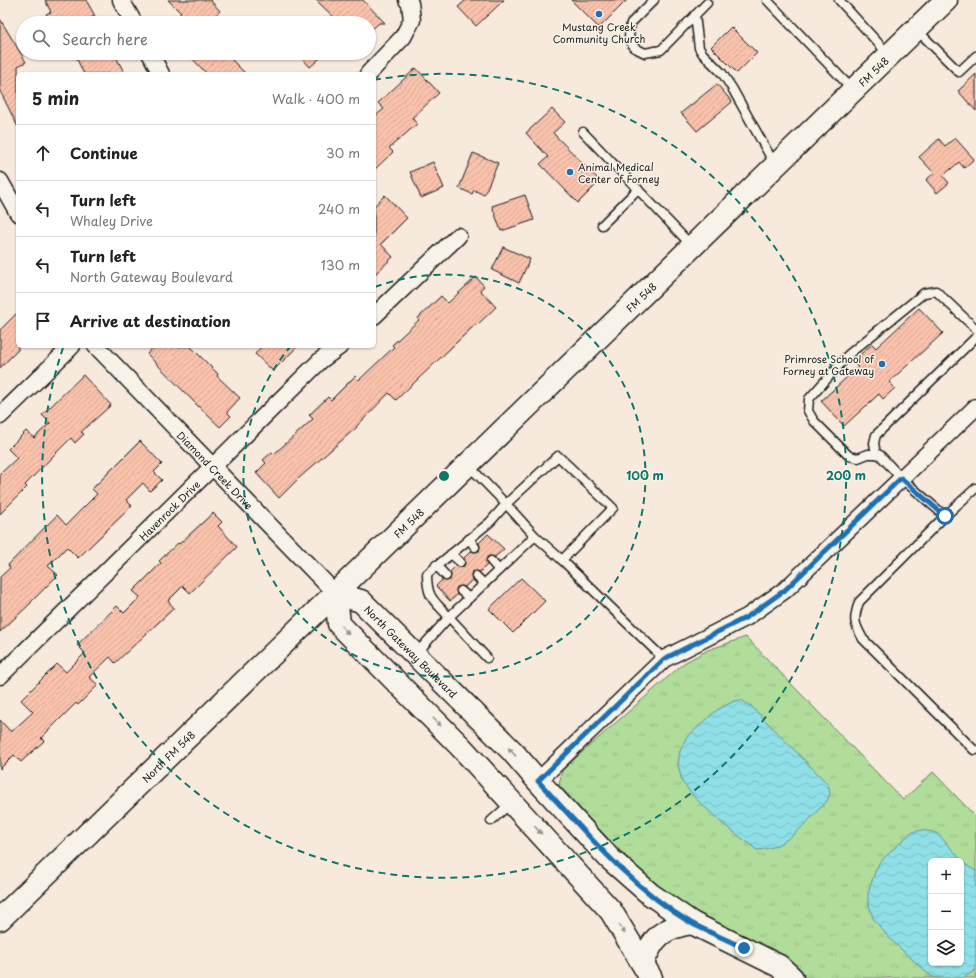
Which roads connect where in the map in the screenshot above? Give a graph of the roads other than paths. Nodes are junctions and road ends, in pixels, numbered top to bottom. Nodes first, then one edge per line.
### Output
1 (121, 0) edge
2 (407, 0) edge
3 (654, 0) edge
4 (767, 0) edge
5 (840, 0) edge
6 (946, 0) edge
7 (708, 1) edge
8 (695, 15) junction
9 (130, 16) edge
10 (916, 30) junction
11 (889, 56) junction
12 (976, 56) edge
13 (154, 60) edge
14 (160, 72) edge
15 (370, 72) edge
16 (854, 90) junction
17 (583, 132) dead end
18 (776, 166) junction
19 (0, 181) edge
20 (638, 189) junction
21 (16, 209) edge
22 (602, 225) dead end
23 (458, 236) dead end
24 (692, 247) junction
25 (376, 314) edge
26 (976, 329) edge
27 (976, 337) edge
28 (70, 348) edge
29 (98, 348) edge
30 (337, 348) edge
31 (976, 407) edge
32 (0, 416) edge
33 (876, 454) junction
34 (468, 464) junction
35 (212, 466) junction
36 (901, 478) junction
37 (976, 488) edge
38 (506, 504) junction
39 (945, 516) junction
40 (535, 536) junction
41 (468, 539) junction
42 (475, 547) dead end
43 (451, 554) junction
44 (562, 560) junction
45 (491, 561) dead end
46 (460, 562) dead end
47 (436, 565) junction
48 (499, 570) junction
49 (446, 576) dead end
50 (476, 576) dead end
51 (484, 584) junction
52 (461, 591) dead end
53 (336, 594) junction
54 (469, 598) junction
55 (449, 617) junction
56 (415, 655) junction
57 (487, 658) dead end
58 (664, 659) junction
59 (0, 676) edge
60 (976, 750) edge
61 (538, 781) junction
62 (512, 802) junction
63 (491, 821) dead end
64 (0, 919) edge
65 (692, 923) junction
66 (647, 971) edge
67 (792, 978) edge

1 - 9 street
2 - 15 street
3 - 8 lane
4 - 16 lane
5 - 11 lane
6 - 10 main road, FM 548 / FM 548
7 - 8 lane
8 - 18 lane
10 - 11 main road, FM 548 / FM 548
10 - 12 lane
11 - 16 main road, FM 548 / FM 548
13 - 14 street
16 - 18 main road, FM 548 / FM 548
17 - 20 lane
18 - 24 main road, FM 548 / FM 548
19 - 21 street
20 - 22 lane
20 - 24 lane
23 - 25 street
24 - 34 main road, FM 548 / FM 548
26 - 33 lane
27 - 33 lane
28 - 32 street
29 - 35 street, Diamond Creek Drive
30 - 35 street, Havenrock Drive
31 - 36 street
33 - 36 lane
34 - 38 lane
34 - 53 main road, FM 548 / FM 548
35 - 53 street, Diamond Creek Drive
35 - 59 street, Havenrock Drive
36 - 39 lane
36 - 58 street
37 - 39 lane
38 - 40 lane
38 - 41 lane
38 - 44 lane
39 - 60 lane
40 - 44 lane
40 - 48 lane
41 - 42 lane
41 - 43 lane
43 - 46 lane
43 - 47 lane
44 - 58 lane
45 - 48 lane
47 - 49 lane
47 - 55 lane
48 - 51 lane
50 - 51 lane
51 - 54 lane
52 - 54 lane
53 - 56 main road, North Gateway Boulevard
53 -> 62 main road
53 - 64 main road, North FM 548 / FM 548
54 - 55 lane
55 - 56 lane
55 - 57 lane
61 -> 56 main road, North Gateway Boulevard
58 - 61 street
61 - 62 main road
61 - 65 main road, North Gateway Boulevard
62 - 63 lane
62 -> 66 main road
65 - 66 main road
65 - 67 main road, North Gateway Boulevard

